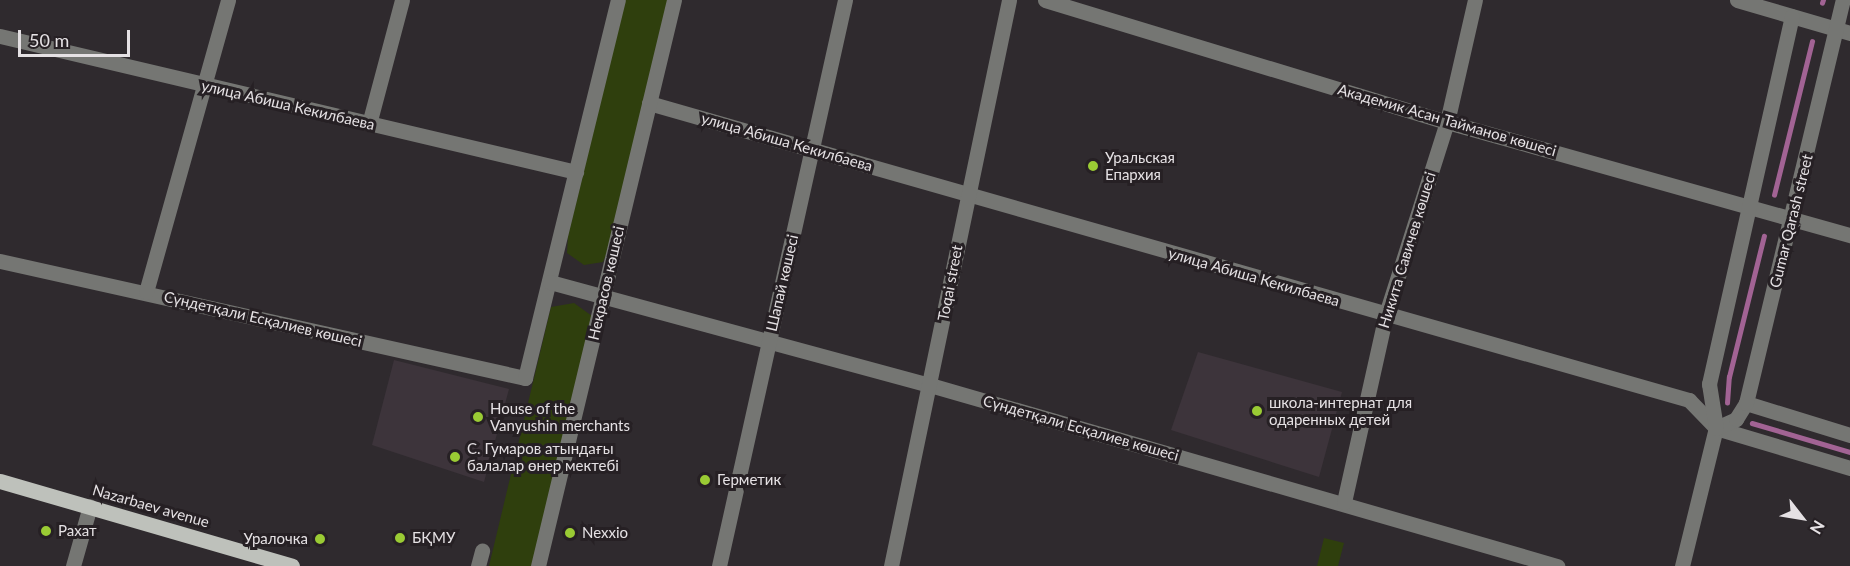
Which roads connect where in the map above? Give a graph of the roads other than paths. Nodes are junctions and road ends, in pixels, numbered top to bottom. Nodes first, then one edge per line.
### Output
1 (228, 0) edge
2 (402, 0) edge
3 (618, 0) edge
4 (674, 0) edge
5 (845, 0) edge
6 (1009, 0) edge
7 (1046, 0) edge
8 (1475, 0) edge
9 (1737, 0) edge
10 (1843, 0) edge
11 (1792, 16) junction
12 (1843, 31) edge
13 (0, 36) edge
14 (204, 85) junction
15 (649, 103) junction
16 (1447, 122) junction
17 (369, 124) junction
18 (813, 147) junction
19 (576, 172) junction
20 (967, 196) junction
21 (1749, 205) junction
22 (1793, 218) junction
23 (1850, 235) edge
24 (0, 261) edge
25 (550, 282) junction
26 (146, 292) junction
27 (604, 297) junction
28 (1386, 314) junction
29 (768, 342) junction
30 (930, 385) junction
31 (1746, 403) junction
32 (1716, 428) junction
33 (1850, 435) edge
34 (1850, 468) edge
35 (0, 481) edge
36 (1344, 502) junction
37 (90, 506) junction
38 (73, 566) edge
39 (292, 566) edge
40 (538, 566) edge
41 (718, 566) edge
42 (891, 566) edge
43 (1557, 566) edge
44 (1682, 566) edge

1 - 14 street
2 - 17 street
3 - 19 street
4 - 15 street, Некрасов көшесі
5 - 18 street, Шапай көшесі
6 - 20 street, Toqai street
7 - 16 street, Академик Асан Тайманов көшесі
8 - 16 street, Никита Савичев көшесі
9 - 11 street
10 - 12 street, Gumar Qarash street
11 - 12 street
11 - 21 street
12 - 22 street, Gumar Qarash street
13 - 14 street, улица Абиша Кекилбаева
14 - 17 street, улица Абиша Кекилбаева
14 - 26 street
15 - 18 street, улица Абиша Кекилбаева
15 - 27 street, Некрасов көшесі
16 - 21 street, Академик Асан Тайманов көшесі
16 - 28 street, Никита Савичев көшесі
17 - 19 street, улица Абиша Кекилбаева
18 - 20 street, улица Абиша Кекилбаева
18 - 29 street, Шапай көшесі
19 - 25 street
20 - 28 street, улица Абиша Кекилбаева
20 - 30 street, Toqai street
21 - 22 street, Академик Асан Тайманов көшесі
21 - 32 street
22 - 23 street, Академик Асан Тайманов көшесі
22 - 31 street, Gumar Qarash street
24 - 26 street, Сүндетқали Есқалиев көшесі
25 - 26 street, Сүндетқали Есқалиев көшесі
25 - 27 street, Сүндетқали Есқалиев көшесі
27 - 29 street, Сүндетқали Есқалиев көшесі
27 - 40 street, Некрасов көшесі
28 - 32 street, улица Абиша Кекилбаева
28 - 36 street, Никита Савичев көшесі
29 - 30 street, Сүндетқали Есқалиев көшесі
29 - 41 street, Шапай көшесі
30 - 36 street, Сүндетқали Есқалиев көшесі
30 - 42 street, Toqai street
31 - 32 street
31 - 33 street
32 - 34 street, улица Абиша Кекилбаева
32 - 44 street
35 - 37 main road, Nazarbaev avenue
36 - 43 street, Сүндетқали Есқалиев көшесі
37 - 38 street
37 - 39 main road, Nazarbaev avenue

